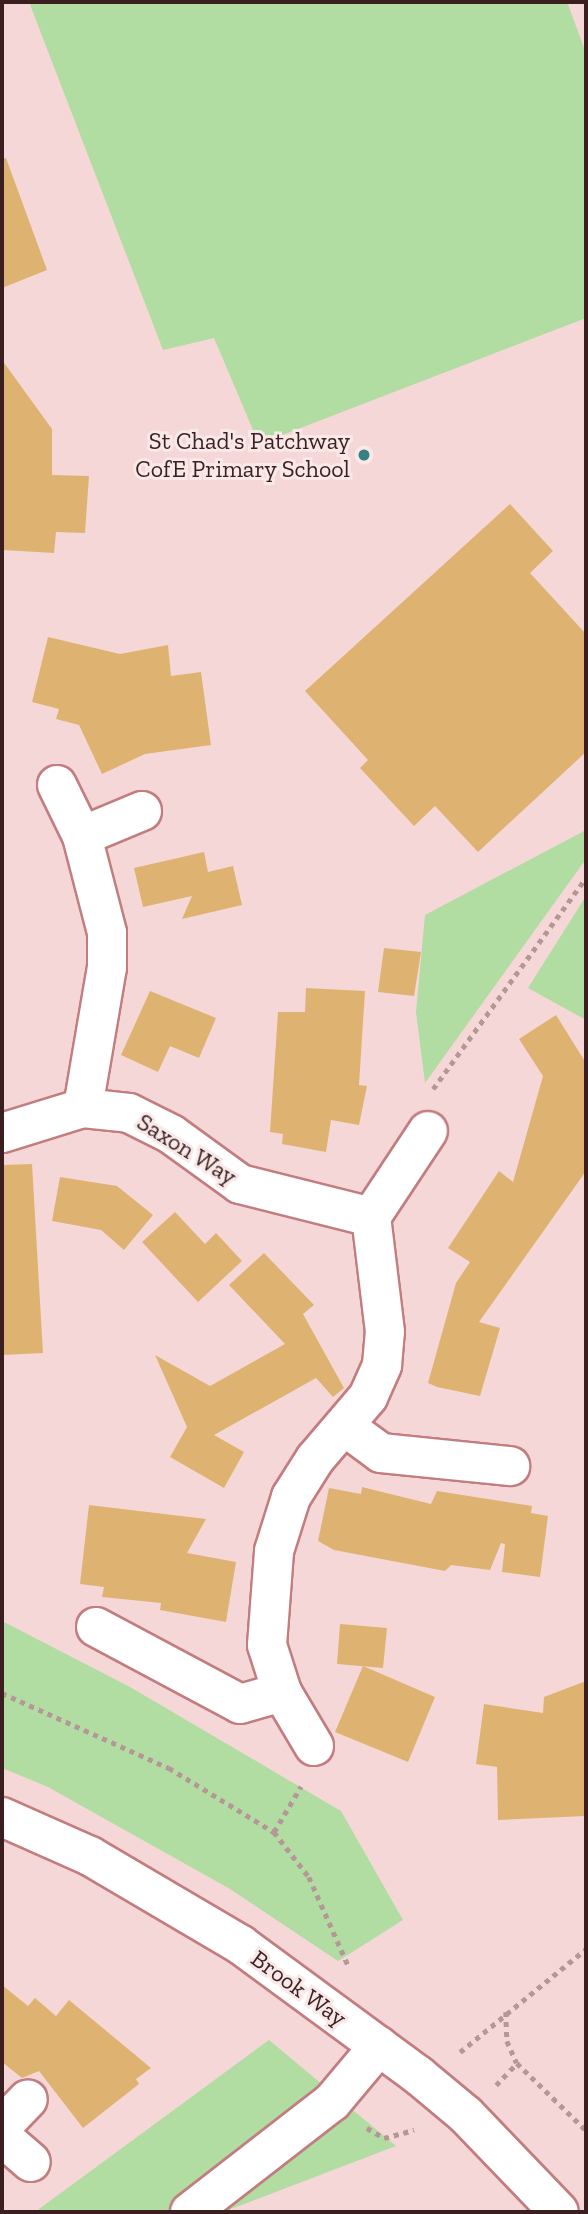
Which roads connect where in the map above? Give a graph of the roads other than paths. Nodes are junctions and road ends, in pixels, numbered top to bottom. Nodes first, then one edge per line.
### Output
1 (57, 785) dead end
2 (142, 811) dead end
3 (82, 836) junction
4 (83, 1108) junction
5 (428, 1131) road end
6 (2, 1133) edge
7 (371, 1217) junction
8 (346, 1428) junction
9 (510, 1466) dead end
10 (96, 1627) dead end
11 (282, 1692) junction
12 (314, 1746) road end
13 (2, 1817) edge
14 (379, 2046) junction
15 (2, 2137) edge
16 (31, 2162) dead end
17 (190, 2212) edge
18 (559, 2212) edge

1 - 3 street
2 - 3 street
3 - 4 street
4 - 6 street, Saxon Way
4 - 7 street, Saxon Way
5 - 7 street
7 - 8 street
8 - 9 street
8 - 11 street
10 - 11 street
11 - 12 street
13 - 14 street, Brook Way
14 - 17 street
14 - 18 street, Brook Way
15 - 16 street

